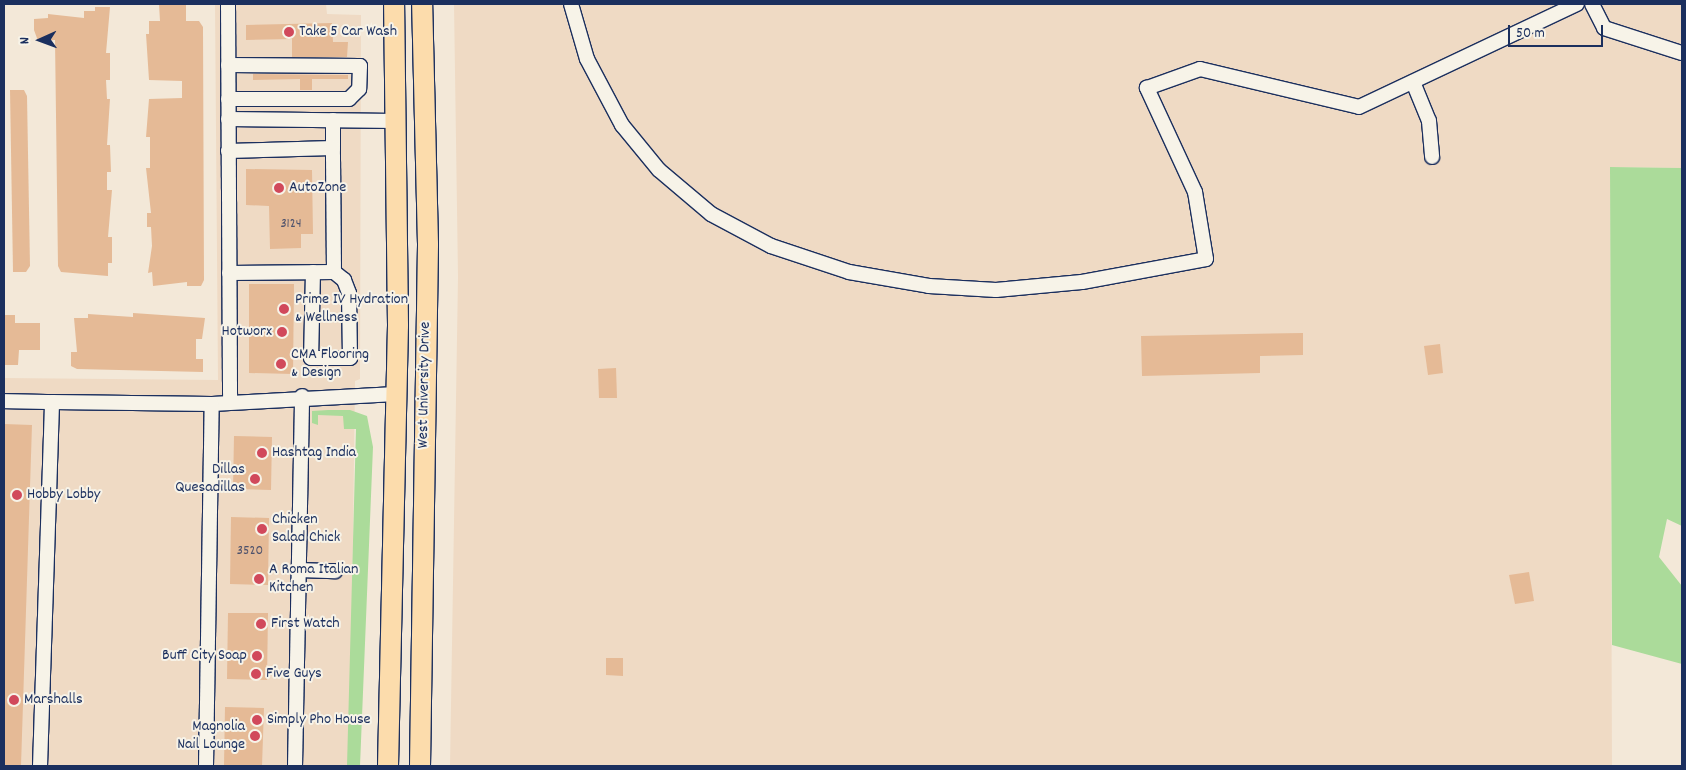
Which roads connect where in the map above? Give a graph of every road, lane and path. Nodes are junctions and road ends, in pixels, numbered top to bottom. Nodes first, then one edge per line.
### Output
1 (228, 4) edge
2 (394, 4) edge
3 (422, 4) edge
4 (571, 4) edge
5 (1577, 4) edge
6 (1592, 4) edge
7 (1682, 52) edge
8 (228, 65) junction
9 (1413, 82) junction
10 (228, 99) junction
11 (228, 119) junction
12 (333, 120) junction
13 (396, 121) junction
14 (333, 148) junction
15 (228, 151) junction
16 (1432, 157) dead end
17 (313, 272) junction
18 (334, 272) junction
19 (229, 273) junction
20 (396, 394) junction
21 (425, 394) junction
22 (302, 396) junction
23 (4, 401) edge
24 (52, 402) junction
25 (230, 402) junction
26 (212, 404) junction
27 (299, 570) junction
28 (335, 571) dead end
29 (422, 590) junction
30 (207, 716) junction
31 (40, 766) edge
32 (206, 766) edge
33 (214, 766) edge
34 (295, 766) edge
35 (388, 766) edge
36 (420, 766) edge

1 - 8 lane
2 - 13 highway, West University Drive
3 - 21 highway, West University Drive
4 - 9 lane
5 - 9 lane
6 - 7 lane
8 - 10 lane
8 - 10 lane
9 - 16 lane
10 - 11 lane
11 - 12 lane
11 - 15 lane
12 - 13 lane
12 - 14 lane
13 - 20 highway, West University Drive
14 - 15 lane
14 - 18 lane
15 - 19 lane
17 - 18 lane
17 - 18 lane
17 - 19 lane
19 - 25 lane
20 - 21 highway
20 - 22 lane
20 - 29 highway
20 - 35 highway, West University Drive
21 - 29 highway, West University Drive
22 - 25 lane
22 - 27 lane
23 - 24 lane
24 - 26 lane
24 - 31 lane
25 - 26 lane
26 - 30 lane
27 - 28 lane
27 - 34 lane
29 - 36 highway, West University Drive
30 - 32 lane
30 - 33 lane

